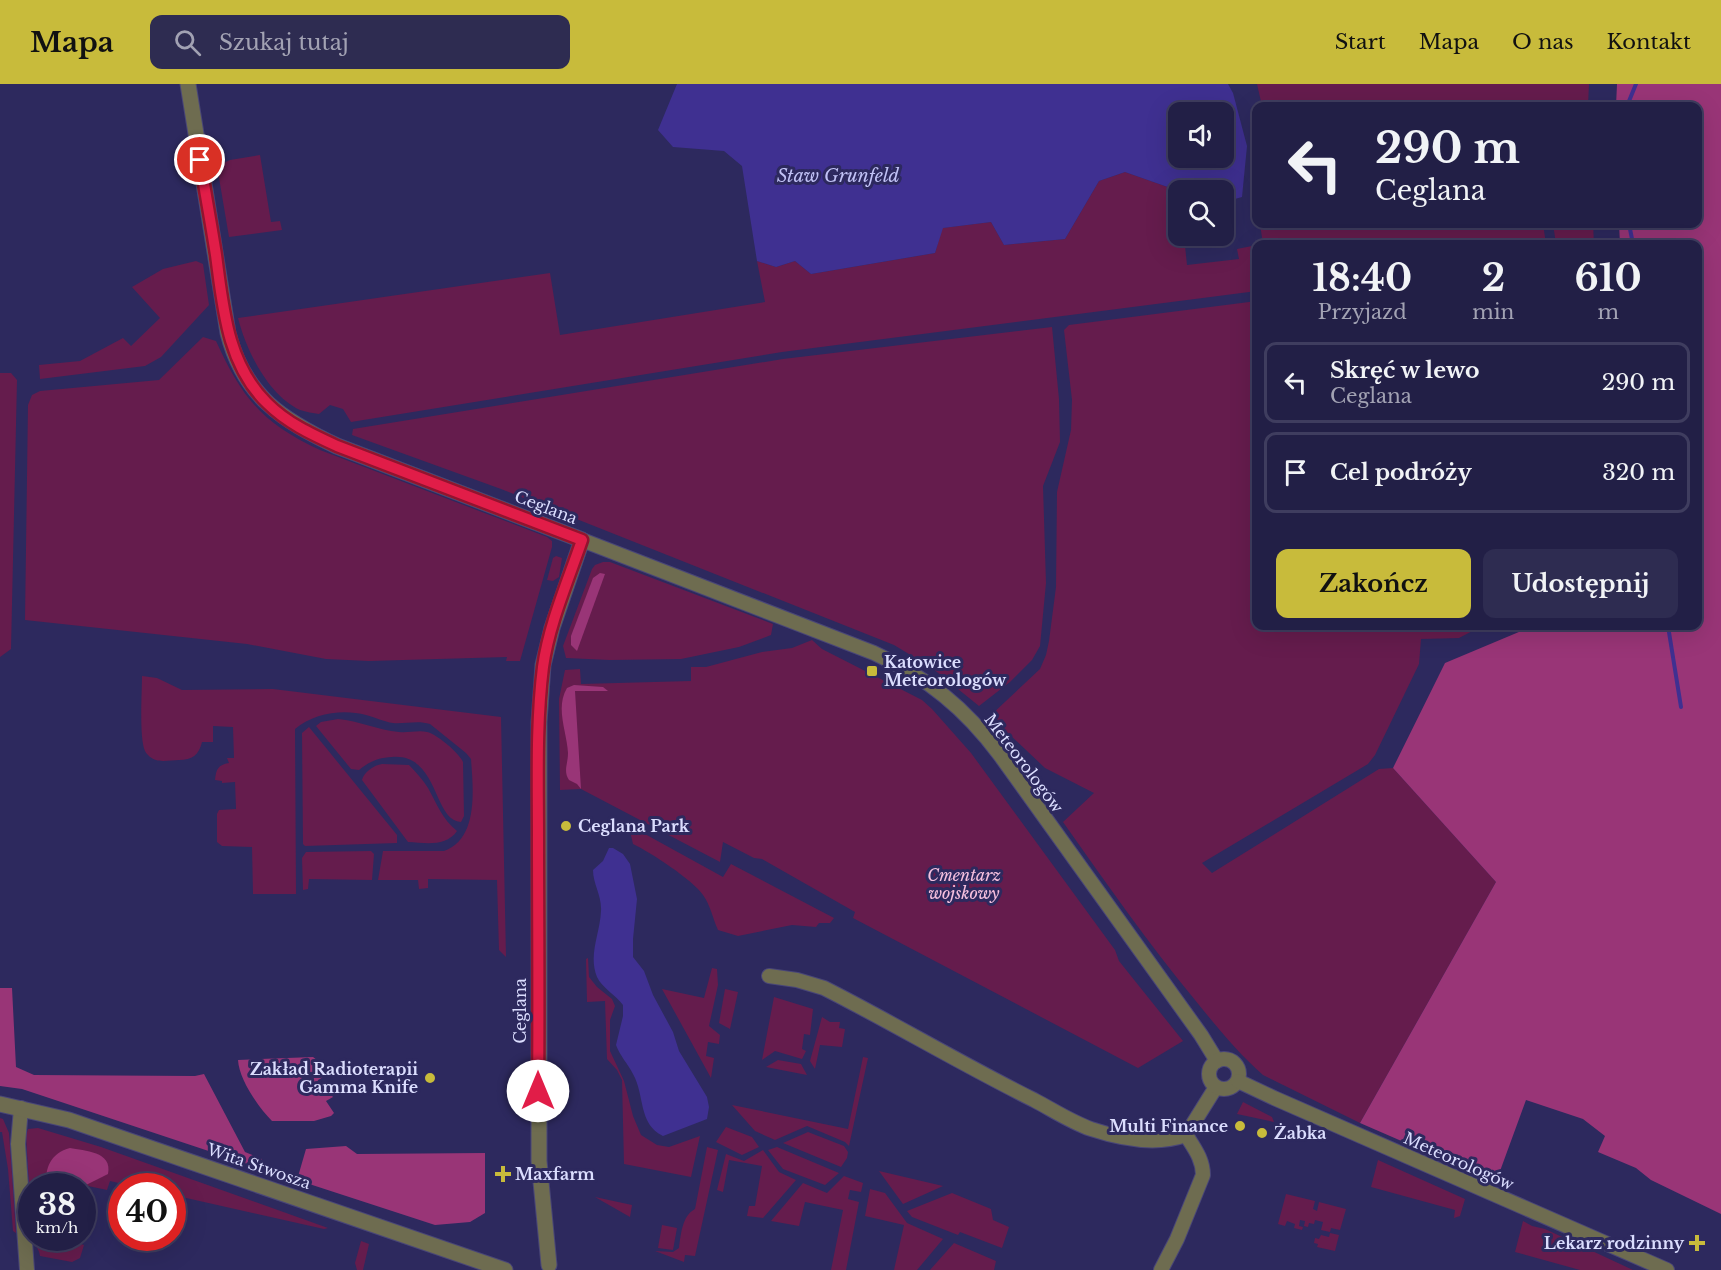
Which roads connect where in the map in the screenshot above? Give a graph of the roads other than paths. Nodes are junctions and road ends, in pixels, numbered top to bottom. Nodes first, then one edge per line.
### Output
1 (188, 84) edge
2 (582, 540) junction
3 (769, 976) dead end
4 (1217, 1061) junction
5 (1238, 1081) junction
6 (1216, 1087) junction
7 (0, 1104) edge
8 (21, 1108) junction
9 (1185, 1135) junction
10 (547, 1268) edge
11 (27, 1270) edge
12 (505, 1270) edge
13 (1161, 1270) edge
14 (1667, 1270) edge

1 - 2 street, Ceglana
2 - 4 street, Meteorologów
2 - 10 street, Ceglana
3 - 9 street
4 - 5 street
4 - 6 street
5 - 6 street
5 - 14 street, Meteorologów
6 - 9 street
7 - 8 street, Wita Stwosza
8 - 11 street
8 - 12 street, Wita Stwosza
9 - 13 street

